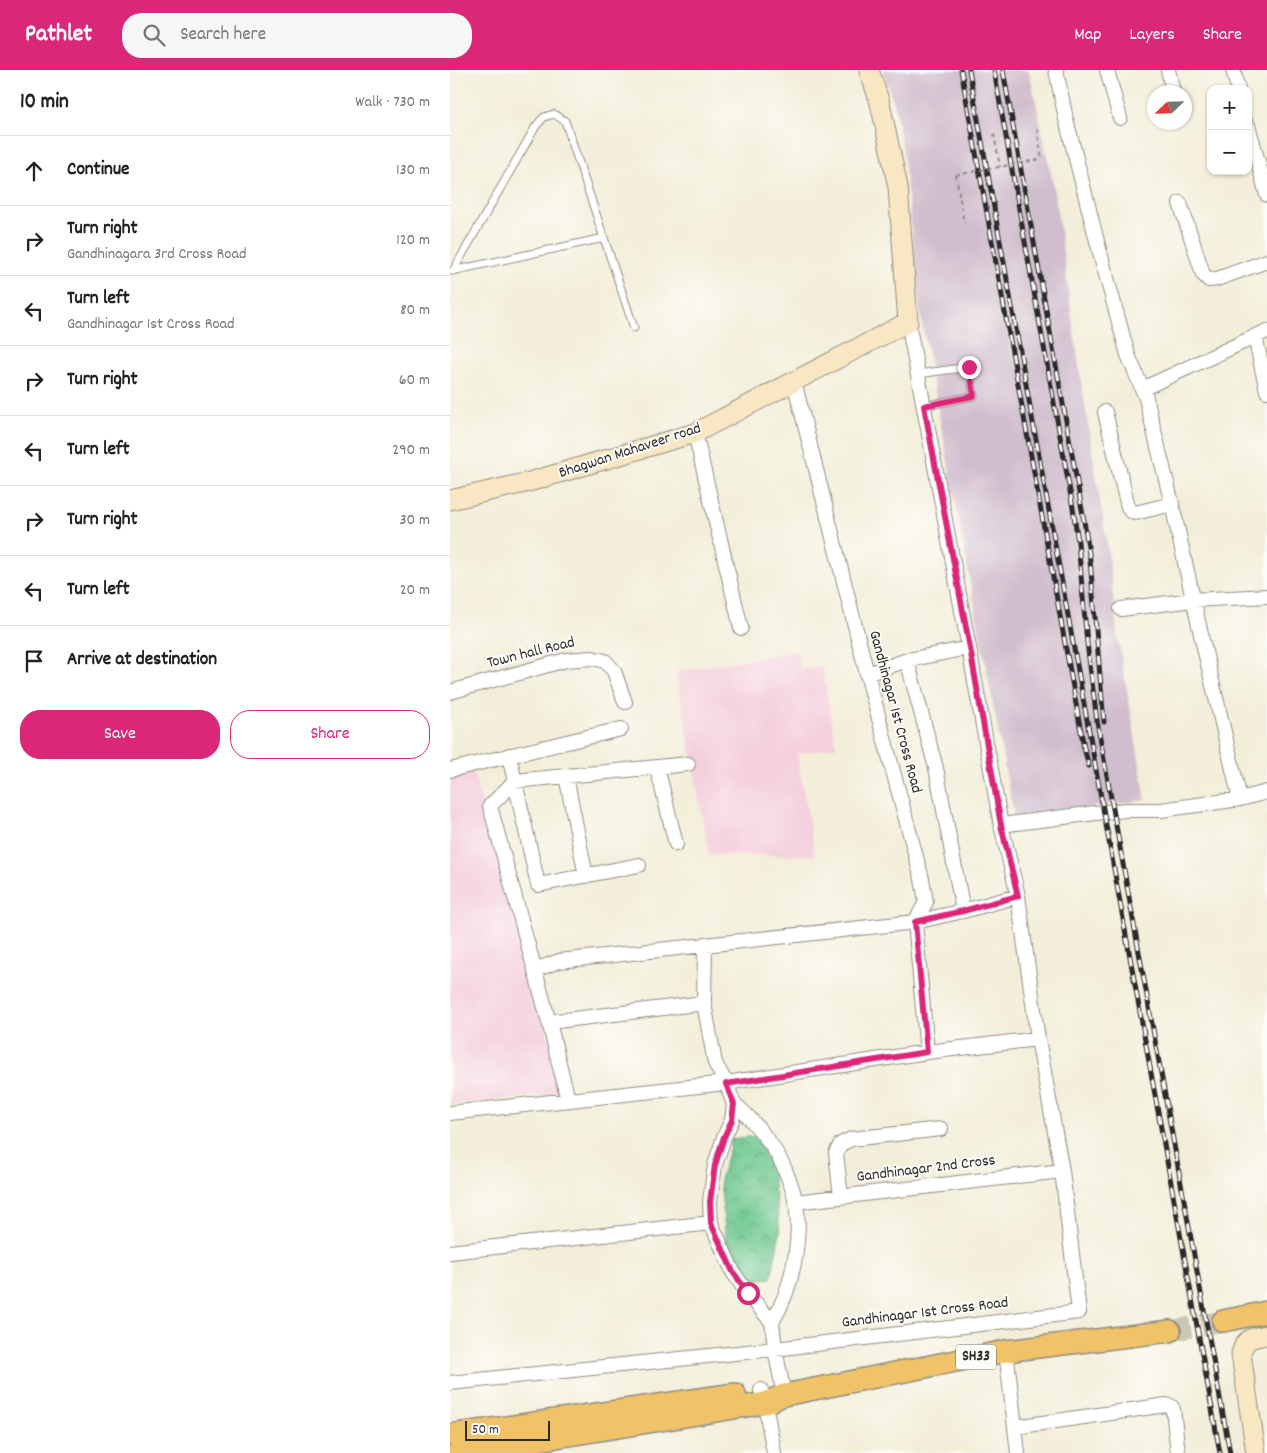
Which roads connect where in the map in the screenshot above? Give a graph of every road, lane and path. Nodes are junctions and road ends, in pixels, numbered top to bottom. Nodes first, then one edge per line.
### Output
1 (869, 70) edge
2 (1056, 70) edge
3 (1107, 70) edge
4 (1168, 70) edge
5 (1237, 71) edge
6 (1171, 85) edge
7 (1238, 85) edge
8 (1120, 118) dead end
9 (1037, 129) dead end
10 (1249, 130) edge
11 (994, 134) dead end
12 (1000, 166) junction
13 (1267, 195) edge
14 (1180, 203) dead end
15 (964, 223) dead end
16 (604, 238) junction
17 (1267, 261) edge
18 (452, 271) edge
19 (908, 322) junction
20 (634, 328) dead end
21 (1261, 334) edge
22 (918, 374) junction
23 (794, 381) junction
24 (1142, 389) junction
25 (1267, 392) edge
26 (924, 406) junction
27 (1105, 412) dead end
28 (694, 433) junction
29 (450, 500) edge
30 (1172, 504) junction
31 (1267, 596) edge
32 (1193, 600) junction
33 (1121, 609) dead end
34 (741, 628) dead end
35 (970, 648) junction
36 (906, 660) junction
37 (866, 674) junction
38 (450, 692) edge
39 (626, 702) dead end
40 (621, 729) dead end
41 (509, 755) junction
42 (688, 764) dead end
43 (657, 767) junction
44 (450, 770) edge
45 (566, 776) junction
46 (515, 780) junction
47 (1267, 792) edge
48 (1240, 799) junction
49 (1001, 825) junction
50 (676, 844) dead end
51 (639, 866) dead end
52 (586, 876) junction
53 (1018, 896) junction
54 (963, 911) junction
55 (915, 922) junction
56 (705, 944) junction
57 (535, 970) junction
58 (704, 1003) junction
59 (549, 1022) junction
60 (1038, 1039) junction
61 (927, 1052) junction
62 (726, 1084) junction
63 (568, 1100) junction
64 (734, 1104) junction
65 (450, 1113) edge
66 (941, 1129) dead end
67 (1062, 1171) junction
68 (841, 1197) junction
69 (795, 1202) junction
70 (711, 1223) junction
71 (450, 1252) edge
72 (1267, 1312) edge
73 (1224, 1321) tunnel mouth
74 (772, 1322) junction
75 (1170, 1331) tunnel mouth
76 (1267, 1335) edge
77 (775, 1349) junction
78 (1006, 1351) junction
79 (450, 1383) edge
80 (784, 1395) junction
81 (763, 1397) junction
82 (1015, 1427) junction
83 (453, 1438) edge
84 (774, 1453) edge
85 (1018, 1453) edge
86 (1178, 1453) edge
87 (1256, 1453) edge

1 - 19 street
2 - 24 street
3 - 8 street
4 - 6 street
5 - 7 street
9 - 12 path, bridge
10 - 13 street
11 - 12 path
12 - 15 path, bridge
14 - 17 street
16 - 18 lane
16 - 18 lane
16 - 20 lane
19 - 22 street
19 - 23 street, Bhagwan Mahaveer road
21 - 24 street
21 - 25 street
22 - 26 street
22 - 26 lane
23 - 28 street, Bhagwan Mahaveer road
23 - 37 street, Gandhinagar 1st Cross Road
24 - 30 street
26 - 35 street
27 - 30 street
28 - 29 street, Bhagwan Mahaveer road
28 - 34 street
30 - 32 street
31 - 32 street
32 - 33 street
32 - 48 street
35 - 36 street
35 - 49 street
36 - 37 street
36 - 54 street
37 - 55 street, Gandhinagar 1st Cross Road
38 - 39 street, Town hall Road
40 - 41 street
41 - 44 street
41 - 46 street
42 - 43 street
43 - 45 street
43 - 50 street
45 - 46 street
45 - 52 street
46 - 52 street
46 - 57 street
47 - 48 street
48 - 49 street
49 - 53 street
51 - 52 street
53 - 54 street
53 - 60 street
54 - 55 street
55 - 56 street
55 - 61 street
56 - 57 street
56 - 58 street
57 - 59 street
58 - 59 street
58 - 62 street
59 - 63 street
60 - 61 street
60 - 67 street
61 - 62 street
62 - 63 street
62 - 64 street
63 - 65 street
64 - 69 street
64 - 70 street
66 - 68 street
67 - 68 street, Gandhinagar 2nd Cross
67 - 77 street, Gandhinagar 1st Cross Road
68 - 69 street, Gandhinagar 2nd Cross
69 - 74 street
70 - 71 street
70 - 74 street
72 - 73 main road
74 - 77 street
75 - 78 main road, SH33
76 - 87 street
77 - 79 street, Gandhinagar 1st Cross Road
77 - 80 street
78 - 80 main road, SH33
78 - 82 street
80 - 81 main road, SH33
81 - 83 main road, SH33
81 - 84 street
82 - 85 street
82 - 86 street

